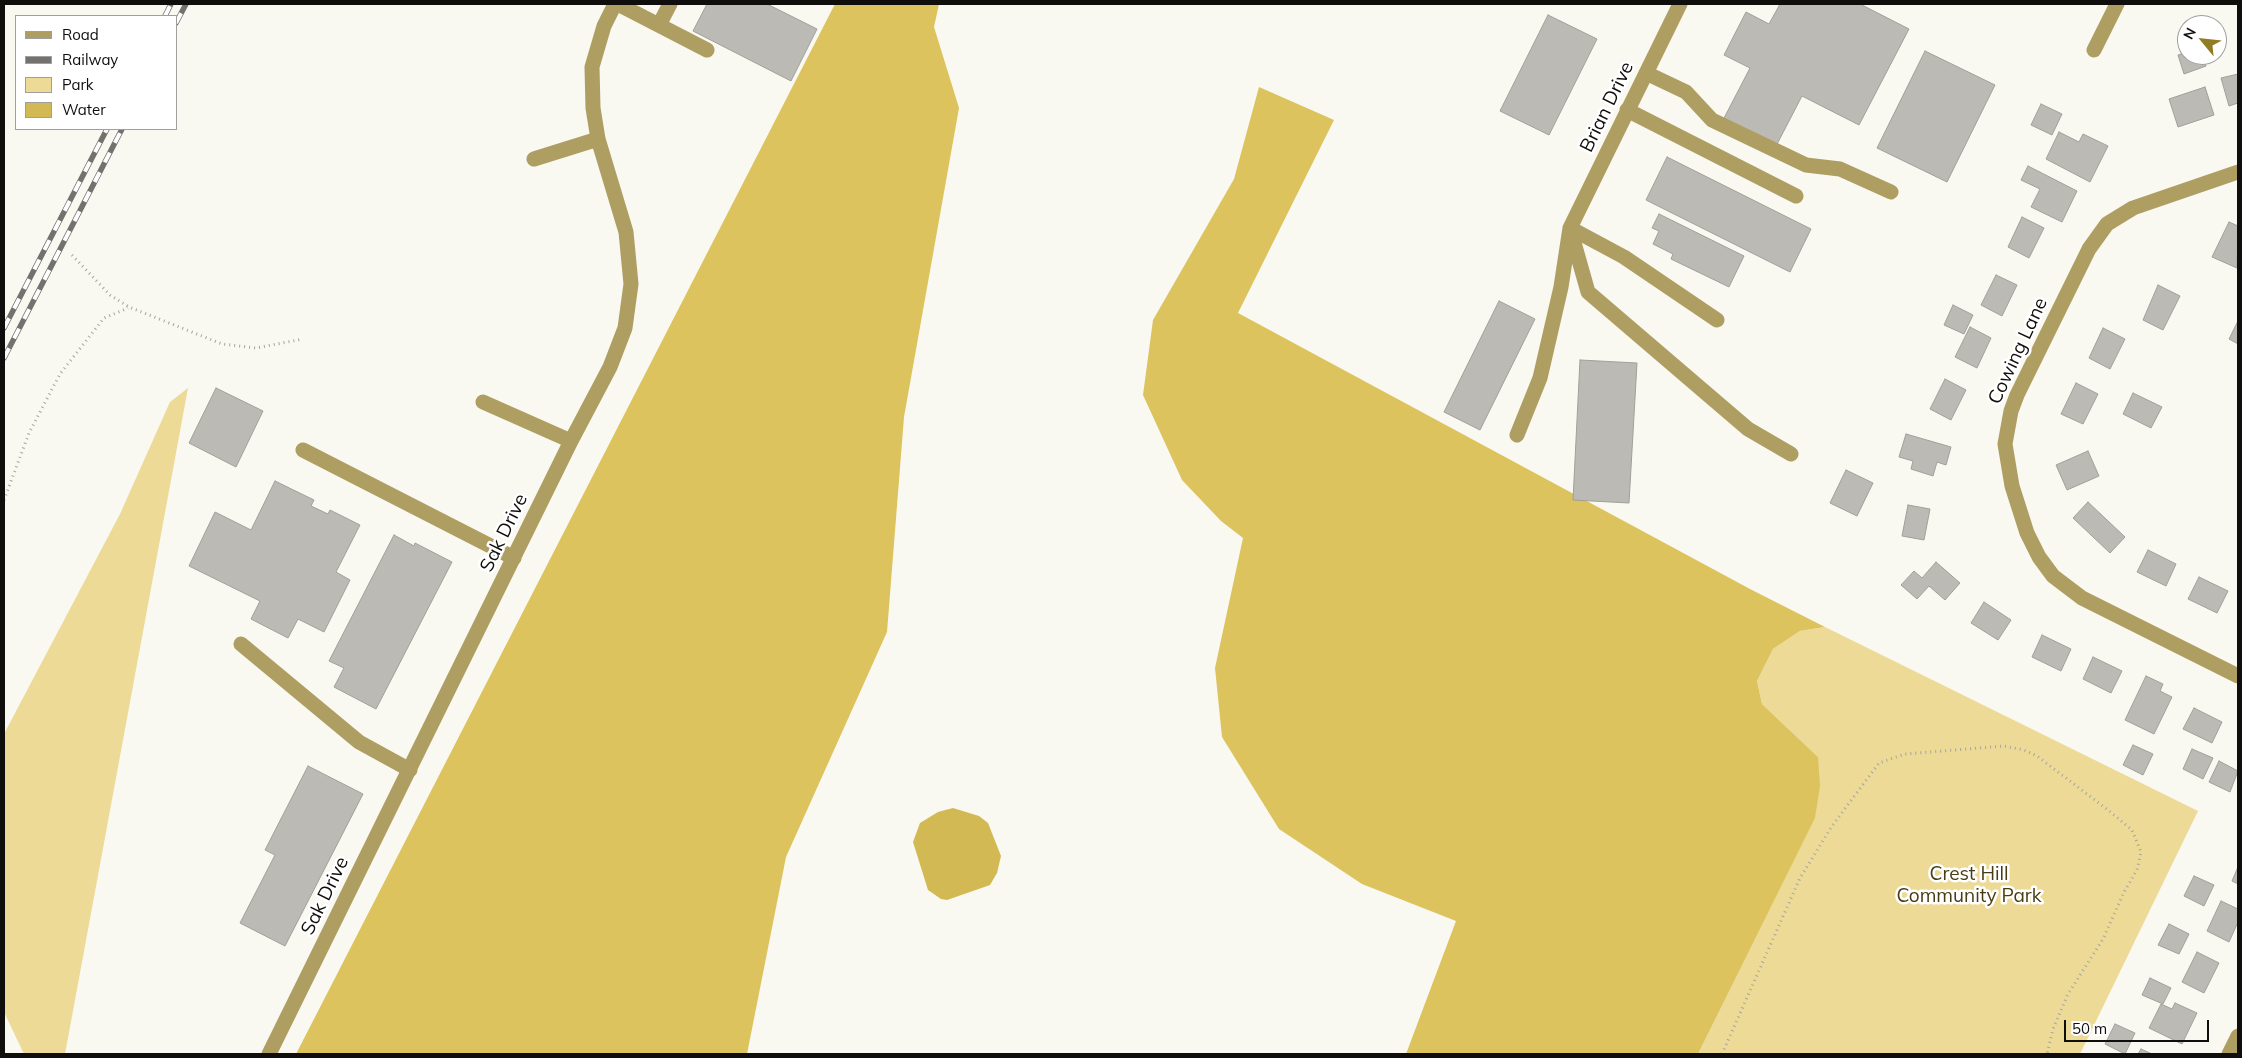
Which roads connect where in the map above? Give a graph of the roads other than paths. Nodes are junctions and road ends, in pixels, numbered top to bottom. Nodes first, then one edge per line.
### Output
1 (616, 4) edge
2 (670, 4) edge
3 (1680, 4) edge
4 (2117, 4) edge
5 (659, 25) junction
6 (707, 50) dead end
7 (2094, 50) dead end
8 (1646, 73) junction
9 (1627, 110) junction
10 (598, 139) junction
11 (534, 159) dead end
12 (2238, 172) edge
13 (1891, 192) dead end
14 (1796, 196) dead end
15 (1570, 228) junction
16 (1717, 320) dead end
17 (483, 402) dead end
18 (1517, 435) dead end
19 (571, 442) junction
20 (303, 450) dead end
21 (1791, 454) dead end
22 (514, 558) junction
23 (241, 644) dead end
24 (2238, 676) edge
25 (410, 770) junction
26 (2238, 1036) edge
27 (269, 1054) edge
28 (2229, 1054) edge

1 - 5 street
1 - 10 street, Sak Drive
2 - 5 street
3 - 8 street, Brian Drive
4 - 7 street
5 - 6 street
8 - 9 street, Brian Drive
8 - 13 street
9 - 14 street
9 - 15 street, Brian Drive
10 - 11 street
10 - 19 street, Sak Drive
12 - 24 street, Cowing Lane
15 - 16 street
15 - 18 street, Brian Drive
15 - 21 street
17 - 19 street
19 - 22 street, Sak Drive
20 - 22 street
22 - 25 street, Sak Drive
23 - 25 street
25 - 27 street, Sak Drive
26 - 28 street

